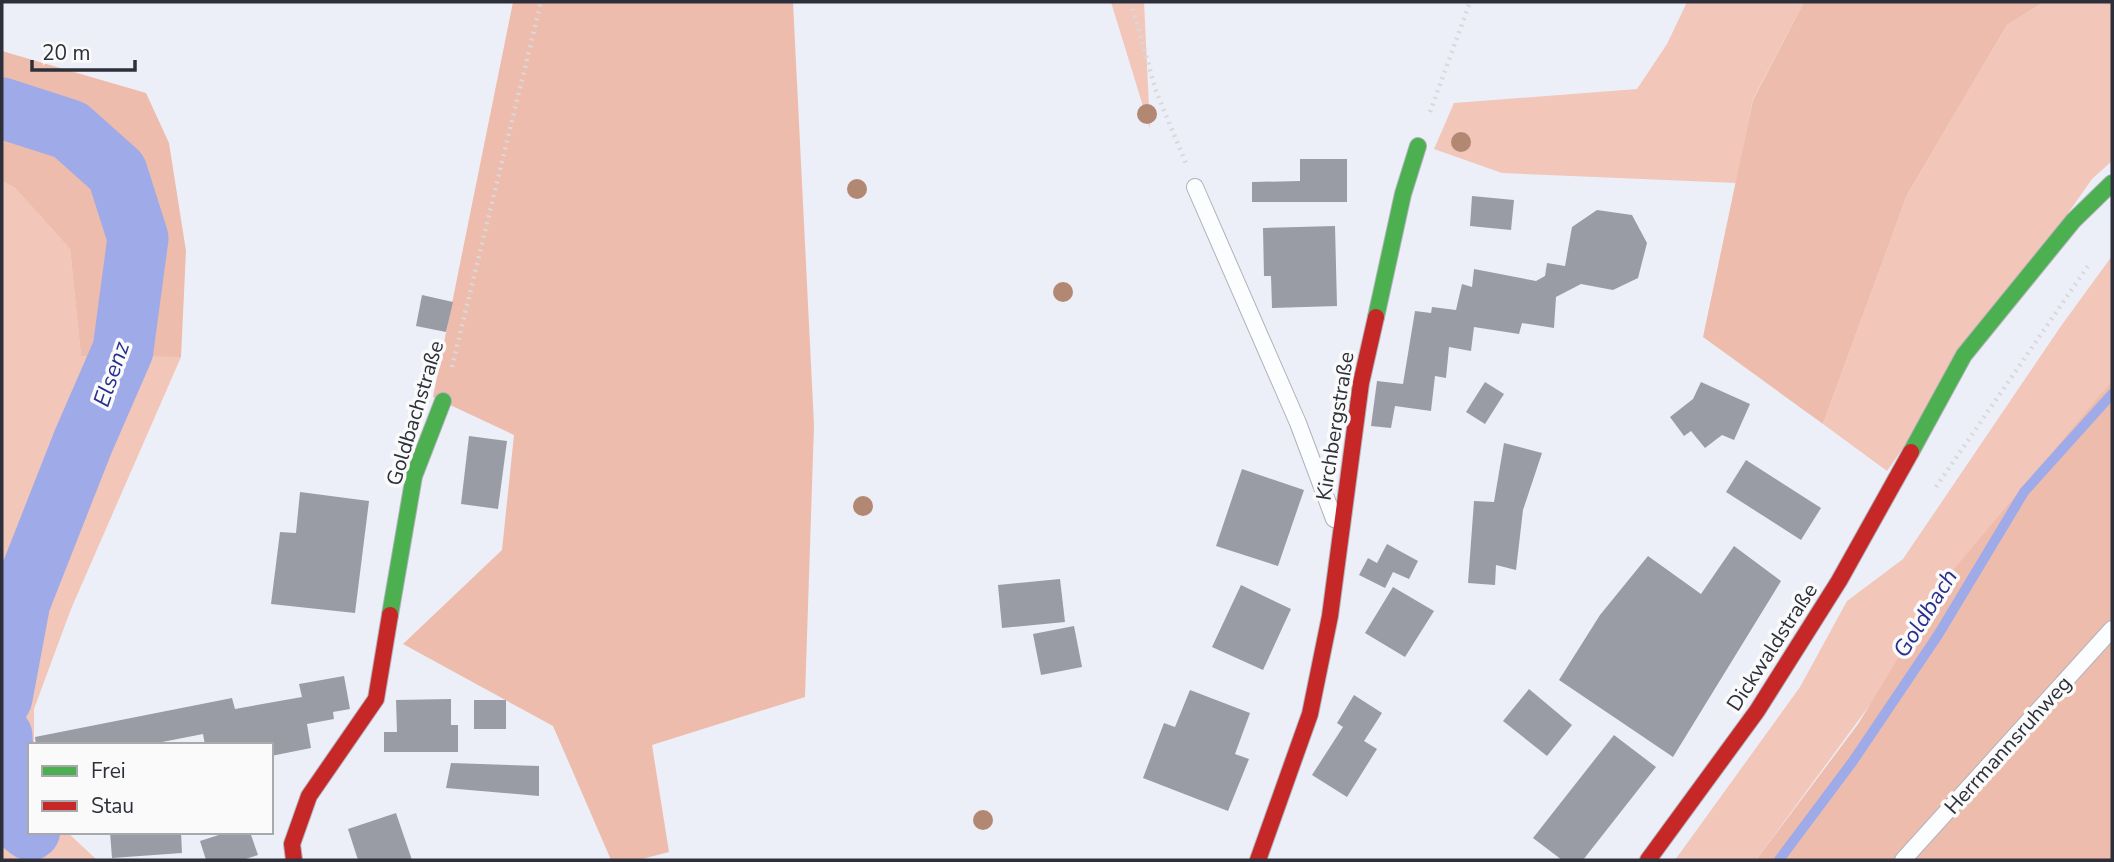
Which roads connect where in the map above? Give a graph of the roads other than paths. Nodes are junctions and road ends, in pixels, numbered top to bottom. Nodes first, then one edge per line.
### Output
1 (1418, 146) road end
2 (2112, 183) edge
3 (1195, 187) road end
4 (443, 401) road end
5 (1340, 534) junction
6 (2112, 629) edge
7 (294, 860) edge
8 (1258, 860) edge
9 (1648, 860) edge
10 (1903, 860) edge

1 - 5 street, Kirchbergstraße
2 - 9 street, Dickwaldstraße
3 - 5 lane
4 - 7 street, Goldbachstraße
5 - 8 street, Kirchbergstraße
6 - 10 lane, Herrmannsruhweg

